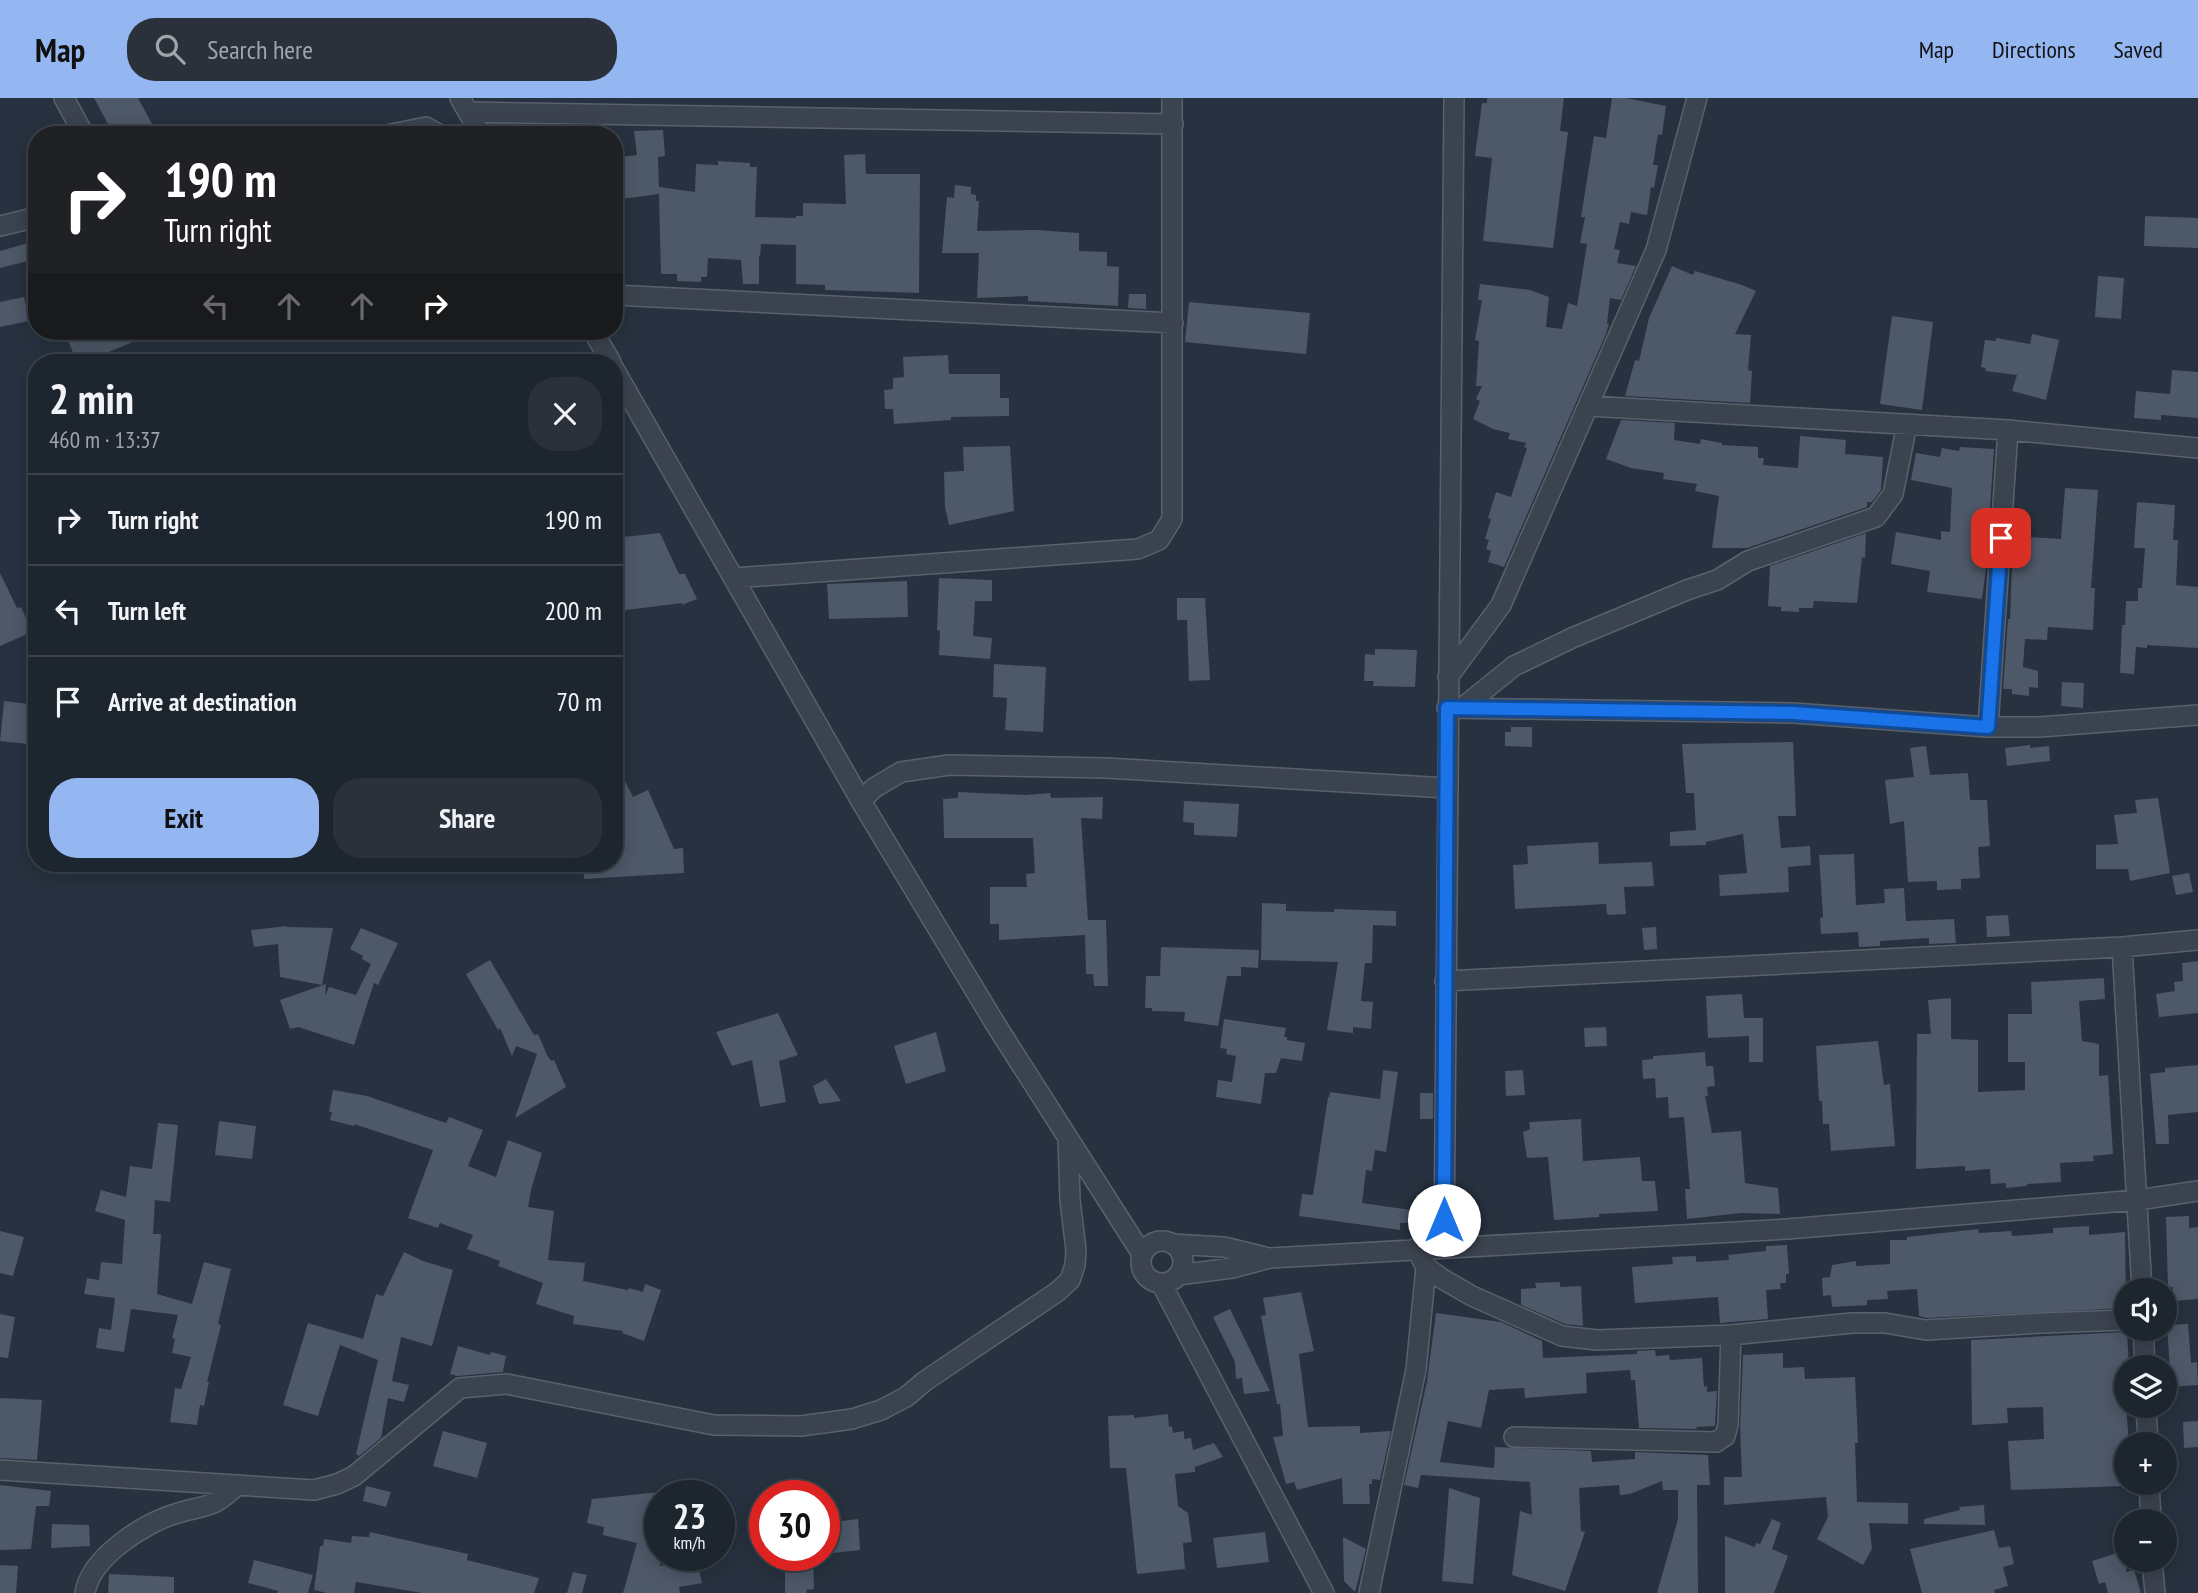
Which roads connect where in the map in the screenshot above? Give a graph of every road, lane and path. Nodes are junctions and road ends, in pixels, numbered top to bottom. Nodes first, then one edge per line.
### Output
1 (64, 98) edge
2 (1172, 98) edge
3 (1454, 98) edge
4 (1697, 98) edge
5 (464, 105) edge
6 (1173, 124) junction
7 (79, 126) edge
8 (476, 126) edge
9 (28, 219) edge
10 (0, 226) edge
11 (623, 295) edge
12 (1173, 323) junction
13 (623, 385) edge
14 (1588, 406) junction
15 (1907, 424) junction
16 (2008, 430) junction
17 (2198, 448) edge
18 (734, 578) junction
19 (1448, 677) junction
20 (1455, 708) junction
21 (2198, 715) edge
22 (1988, 727) junction
23 (1447, 788) junction
24 (861, 801) junction
25 (2198, 940) edge
26 (2122, 947) junction
27 (1445, 981) junction
28 (1068, 1138) junction
29 (2198, 1191) edge
30 (2138, 1200) junction
31 (1172, 1244) junction
32 (1444, 1247) junction
33 (1416, 1248) junction
34 (1142, 1254) junction
35 (1270, 1258) junction
36 (1426, 1267) junction
37 (2141, 1278) edge
38 (1170, 1279) junction
39 (2114, 1321) edge
40 (1731, 1335) junction
41 (1514, 1437) dead end
42 (0, 1470) edge
43 (237, 1485) junction
44 (2153, 1572) edge
45 (85, 1593) edge
46 (1324, 1593) edge
47 (1369, 1593) edge
48 (2155, 1593) edge

1 - 7 street
2 - 6 street
3 - 19 street
4 - 14 street
5 - 6 street
5 - 8 street
6 - 12 street
9 - 10 street
11 - 12 street
12 - 18 street
13 - 18 street
14 - 15 street
14 - 19 street
15 - 16 street
15 - 20 street
16 - 17 street
16 - 22 street
18 - 24 street
19 - 20 street
20 - 22 street
20 - 23 street
21 - 22 street
23 - 24 street
23 - 27 street
24 - 28 street
25 - 26 street
26 - 27 street
26 - 30 street
27 - 32 street
28 - 34 street
28 - 43 street
29 - 30 street
30 - 32 street
30 - 37 street
31 - 34 street
31 - 35 street
31 - 38 street
32 - 33 street
33 - 35 street
33 - 36 street
34 - 38 street
35 - 38 street
36 - 40 street
36 - 47 street
38 - 46 street
39 - 40 street
40 - 41 street
42 - 43 street
43 - 45 street
44 - 48 street

